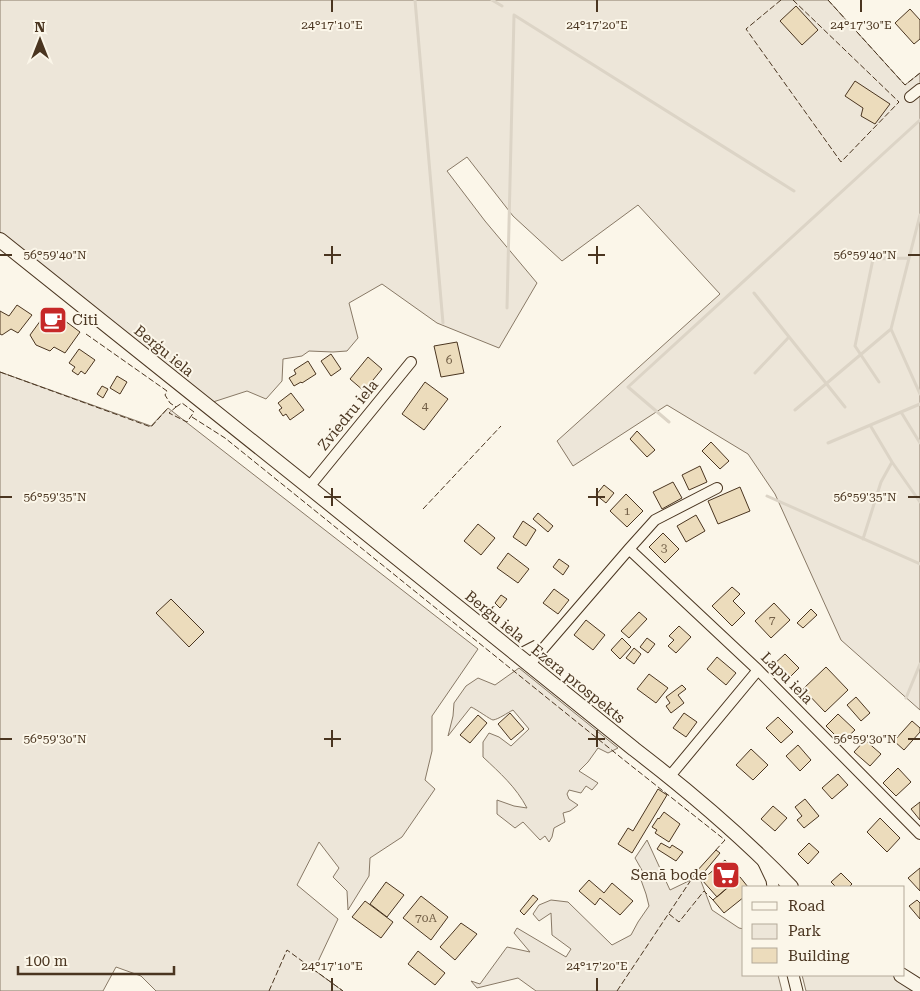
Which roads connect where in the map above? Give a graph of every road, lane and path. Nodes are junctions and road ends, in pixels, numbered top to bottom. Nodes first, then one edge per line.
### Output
1 (920, 89) edge
2 (910, 97) dead end
3 (0, 240) edge
4 (411, 362) dead end
5 (309, 487) junction
6 (717, 488) dead end
7 (629, 549) junction
8 (529, 665) junction
9 (758, 670) junction
10 (670, 776) junction
11 (920, 834) edge
12 (760, 855) junction
13 (773, 886) edge
14 (790, 886) edge
15 (793, 976) edge
16 (903, 976) edge
17 (920, 987) edge
18 (797, 991) edge

1 - 2 street
3 - 5 main road, Berģu iela
4 - 5 street, Zviedru iela
5 - 8 main road, Berģu iela / Ezera prospekts
6 - 7 street
7 - 8 street
7 - 9 street, Lapu iela
8 - 10 main road, Berģu iela / Ezera prospekts
9 - 10 street
9 - 11 street, Lapu iela
10 - 12 main road, Berģu iela / Ezera prospekts
12 - 13 street
12 - 14 main road, Berģu iela / Ezera prospekts
15 - 18 street
16 - 17 main road

